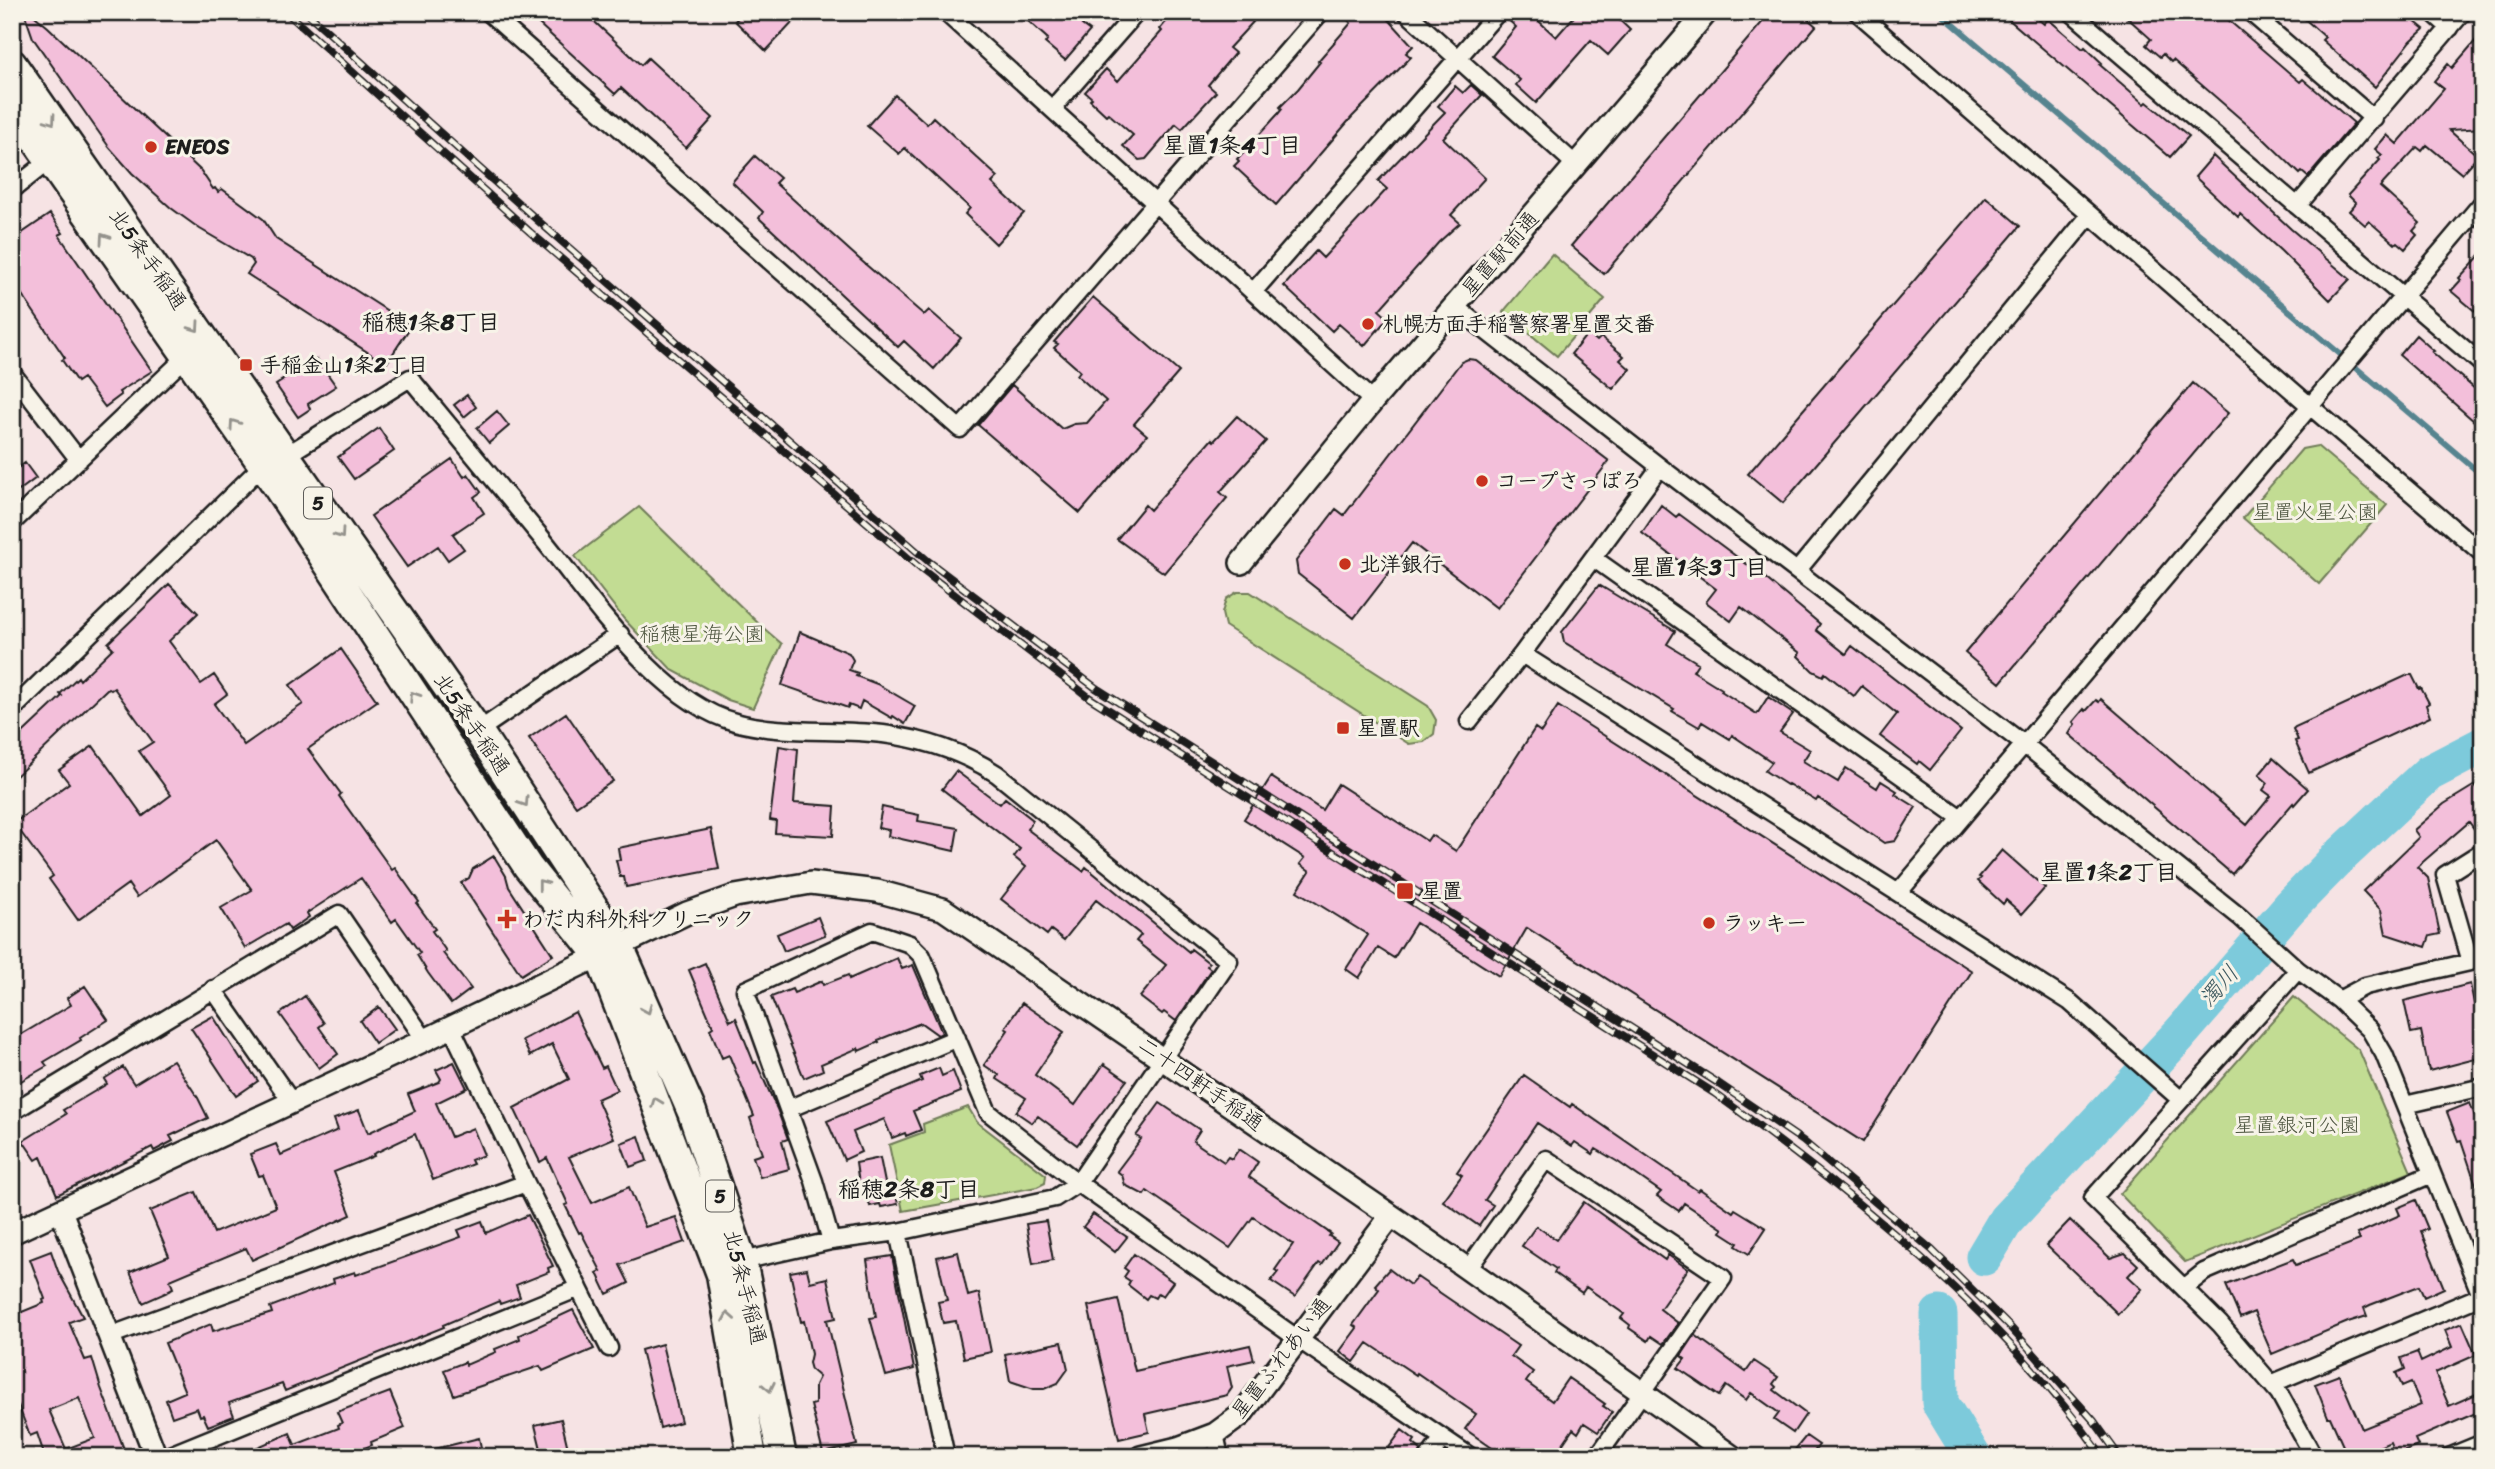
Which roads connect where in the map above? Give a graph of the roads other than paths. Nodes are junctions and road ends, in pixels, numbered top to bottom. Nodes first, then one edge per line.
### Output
1 (488, 12) edge
2 (1137, 12) edge
3 (1321, 12) edge
4 (1406, 12) edge
5 (1498, 12) edge
6 (1707, 12) edge
7 (1857, 12) edge
8 (2071, 12) edge
9 (2250, 12) edge
10 (2432, 12) edge
11 (2463, 12) edge
12 (952, 14) edge
13 (2450, 28) junction
14 (1458, 59) junction
15 (12, 64) edge
16 (12, 106) edge
17 (1052, 109) junction
18 (2374, 119) junction
19 (50, 160) junction
20 (1577, 166) junction
21 (12, 190) edge
22 (2483, 202) edge
23 (1156, 204) junction
24 (2297, 206) junction
25 (2090, 215) junction
26 (1253, 292) junction
27 (2403, 296) junction
28 (1454, 306) junction
29 (187, 356) junction
30 (2483, 365) edge
31 (12, 373) edge
32 (1373, 401) junction
33 (2310, 406) junction
34 (79, 460) junction
35 (274, 460) junction
36 (1660, 467) junction
37 (12, 523) edge
38 (2483, 554) edge
39 (1593, 558) junction
40 (1241, 563) dead end
41 (1797, 571) junction
42 (620, 634) junction
43 (1522, 654) junction
44 (12, 709) edge
45 (1469, 721) dead end
46 (478, 731) junction
47 (2025, 745) junction
48 (1961, 818) junction
49 (2483, 850) edge
50 (1899, 892) junction
51 (609, 951) junction
52 (2476, 960) edge
53 (2298, 970) junction
54 (213, 989) junction
55 (2339, 1000) junction
56 (451, 1027) junction
57 (957, 1038) junction
58 (425, 1040) junction
59 (1164, 1058) junction
60 (2483, 1087) edge
61 (2180, 1099) junction
62 (291, 1101) junction
63 (2404, 1105) junction
64 (788, 1109) junction
65 (12, 1112) edge
66 (2432, 1174) junction
67 (526, 1183) junction
68 (1078, 1183) junction
69 (61, 1211) junction
70 (1391, 1216) junction
71 (898, 1232) junction
72 (12, 1233) edge
73 (831, 1241) junction
74 (742, 1261) junction
75 (1468, 1269) junction
76 (579, 1288) junction
77 (2184, 1288) junction
78 (2482, 1298) edge
79 (109, 1336) junction
80 (1298, 1339) junction
81 (608, 1348) dead end
82 (2271, 1384) junction
83 (1643, 1391) junction
84 (1215, 1434) junction
85 (1443, 1438) junction
86 (2483, 1443) edge
87 (156, 1457) edge
88 (165, 1457) edge
89 (752, 1457) edge
90 (782, 1457) edge
91 (946, 1457) edge
92 (1141, 1457) edge
93 (1220, 1457) edge
94 (1429, 1457) edge
95 (1471, 1457) edge
96 (1597, 1457) edge
97 (1733, 1457) edge
98 (2314, 1457) edge
99 (2449, 1457) edge

1 - 23 street
2 - 17 street
3 - 23 street
4 - 14 street
5 - 14 street
6 - 20 street, 星置駅前通
7 - 25 street
8 - 24 street
9 - 18 street
10 - 13 street
11 - 13 street
12 - 17 street
13 - 18 street
14 - 20 street
14 - 26 street
15 -> 35 highway, 北5条手稲通 / 5
16 - 19 highway, 北5条手稲通 / 5
17 - 23 street
18 - 24 street
19 - 21 street
29 -> 19 highway, 北5条手稲通 / 5
20 - 28 street, 星置駅前通
22 - 27 street
23 - 26 street
24 - 27 street
25 - 33 street
25 - 41 street
26 - 32 street
27 - 30 street
27 - 33 street
28 - 32 street, 星置駅前通
28 - 36 street
29 - 34 street
35 -> 29 highway, 北5条手稲通 / 5
31 - 34 street
32 - 40 street, 星置駅前通
33 - 38 street
33 - 47 street
34 - 37 street
35 - 42 street
35 - 44 street
35 -> 46 highway, 北5条手稲通 / 5
51 -> 35 highway, 北5条手稲通 / 5
36 - 39 street
36 - 41 street
39 - 43 street
39 - 48 street
41 - 47 street
42 - 46 street
42 - 59 street
43 - 45 street
43 - 50 street
46 -> 51 highway, 北5条手稲通 / 5
47 - 48 street
47 - 53 street
48 - 50 street
49 - 52 street
50 - 61 street
51 - 56 street, 二十四軒手稲通
51 - 59 street, 二十四軒手稲通
51 -> 74 highway, 北5条手稲通 / 5
89 -> 51 highway, 北5条手稲通 / 5
52 - 55 street
53 - 55 street
53 - 61 street
54 - 58 street
54 - 62 street
54 - 65 street
55 - 63 street
56 - 58 street, 二十四軒手稲通
56 - 67 street
57 - 64 street
57 - 64 street
57 - 68 street
58 - 62 street, 二十四軒手稲通
59 - 68 street
59 - 70 street, 二十四軒手稲通
60 - 63 street
61 - 77 street
62 - 69 street, 二十四軒手稲通
63 - 66 street
64 - 73 street
66 - 77 street
66 - 78 street
67 - 76 street
67 - 79 street
68 - 71 street
68 - 80 street
69 - 72 street, 二十四軒手稲通
69 - 79 street
70 - 75 street, 二十四軒手稲通
70 - 80 street, 星置ふれあい通
71 - 73 street
71 - 91 street
73 - 74 street
74 -> 90 highway, 北5条手稲通 / 5
75 - 83 street, 二十四軒手稲通
75 - 83 street
76 - 81 street
76 - 88 street
77 - 82 street
78 - 82 street
79 - 87 street
80 - 84 street, 星置ふれあい通
80 - 85 street
82 - 98 street
83 - 96 street
83 - 97 street, 二十四軒手稲通
84 - 92 street, 星置ふれあい通
84 - 93 street
85 - 94 street
85 - 95 street
86 - 99 street

